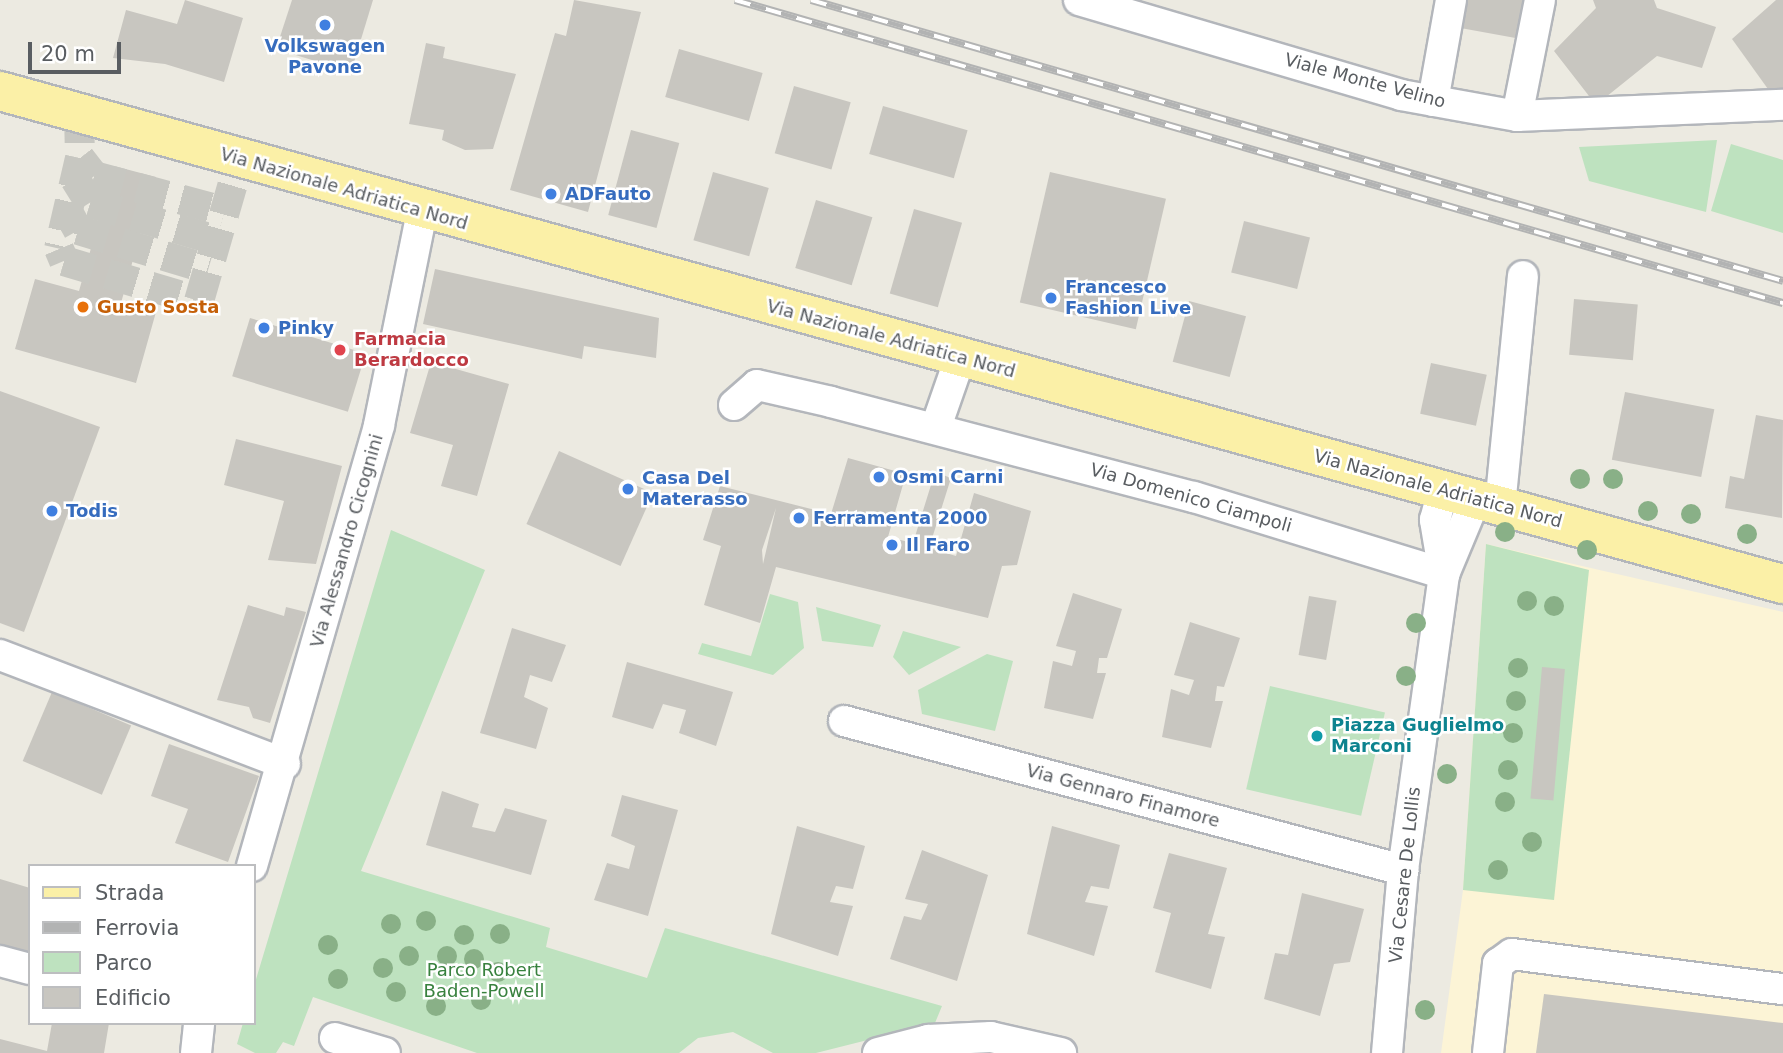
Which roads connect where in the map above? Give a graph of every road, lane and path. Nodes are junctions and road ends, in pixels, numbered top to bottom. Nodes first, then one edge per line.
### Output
1 (1079, 0) edge
2 (1451, 0) edge
3 (1540, 0) edge
4 (0, 91) edge
5 (1433, 101) junction
6 (1783, 105) edge
7 (1517, 116) junction
8 (422, 211) junction
9 (1524, 276) dead end
10 (960, 358) junction
11 (734, 405) dead end
12 (936, 427) junction
13 (1473, 499) junction
14 (1444, 573) junction
15 (1783, 584) edge
16 (0, 655) edge
17 (844, 721) dead end
18 (285, 764) junction
19 (253, 864) edge
20 (1403, 870) junction
21 (0, 961) edge
22 (28, 968) edge
23 (1783, 989) edge
24 (335, 1038) dead end
25 (385, 1053) edge
26 (878, 1053) edge
27 (1060, 1053) edge
28 (1387, 1053) edge
29 (1488, 1053) edge

1 - 5 street, Viale Monte Velino
2 - 5 street
3 - 7 street
4 - 8 main road, Via Nazionale Adriatica Nord
5 - 7 street, Viale Monte Velino
6 - 7 street, Viale Monte Velino
8 - 10 main road, Via Nazionale Adriatica Nord
8 - 18 street, Via Alessandro Cicognini
9 - 13 street, Via Cesare De Lollis
10 - 12 street
10 - 13 main road, Via Nazionale Adriatica Nord
11 - 12 street, Via Domenico Ciampoli
12 - 14 street, Via Domenico Ciampoli
13 - 14 street, Via Cesare De Lollis
13 - 15 main road, Via Nazionale Adriatica Nord
14 - 20 street, Via Cesare De Lollis
16 - 18 street
17 - 20 street, Via Gennaro Finamore
18 - 19 street, Via Alessandro Cicognini
20 - 28 street, Via Cesare De Lollis
21 - 22 street
23 - 29 street
24 - 25 street
26 - 27 street

